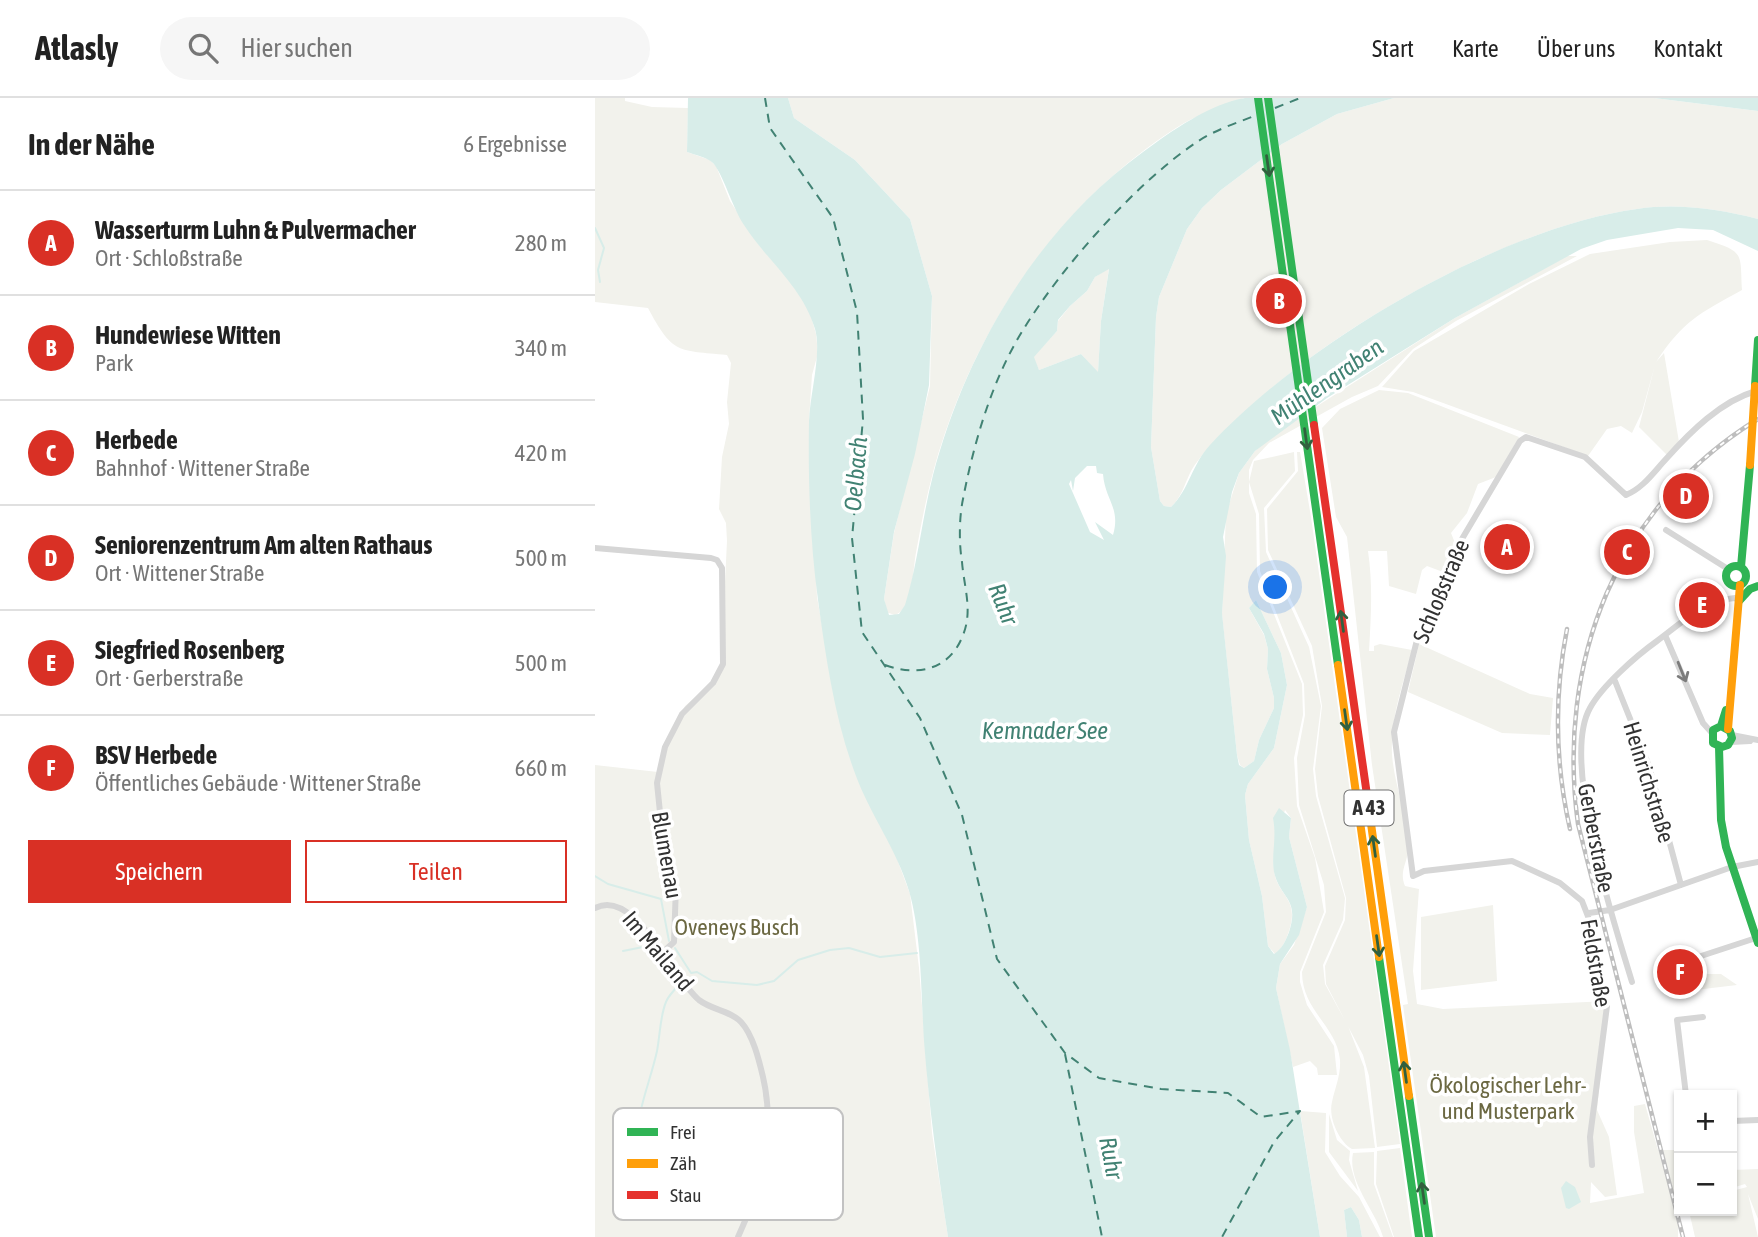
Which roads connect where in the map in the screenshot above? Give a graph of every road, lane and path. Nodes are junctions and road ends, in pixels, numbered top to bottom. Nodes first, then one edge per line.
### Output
1 (1258, 98) edge
2 (1268, 98) edge
3 (1758, 340) edge
4 (1757, 388) edge
5 (1666, 530) dead end
6 (595, 548) edge
7 (1734, 567) junction
8 (1740, 582) junction
9 (1758, 585) edge
10 (1737, 603) junction
11 (1665, 635) junction
12 (1615, 681) junction
13 (1712, 733) junction
14 (1726, 738) junction
15 (1757, 740) edge
16 (1758, 862) edge
17 (1732, 867) junction
18 (1413, 876) joint
19 (1681, 885) junction
20 (595, 908) edge
21 (1610, 910) junction
22 (1589, 913) junction
23 (1757, 941) edge
24 (662, 954) junction
25 (1698, 957) dead end
26 (1632, 982) dead end
27 (1703, 1017) dead end
28 (1685, 1090) edge
29 (766, 1108) edge
30 (1758, 1120) edge
31 (1737, 1121) edge
32 (1592, 1166) dead end
33 (744, 1220) edge
34 (738, 1237) edge
35 (1419, 1237) edge
36 (1429, 1237) edge

1 -> 35 main road, A 43
36 -> 2 main road, A 43
3 - 4 main road
4 - 7 main road, bridge
4 - 18 street, Schloßstraße
5 - 7 street
6 - 24 street, Blumenau
7 - 8 main road
7 - 8 main road
8 - 9 main road
8 - 10 main road
9 - 10 main road
10 - 11 street, Gerberstraße
10 - 14 main road
11 - 12 street, Gerberstraße
11 -> 13 street
12 - 19 street, Heinrichstraße
12 - 21 street, Gerberstraße
13 - 14 main road
13 - 14 main road
14 - 15 street
14 - 17 main road
16 - 17 street
17 - 19 street
17 - 23 main road
18 - 22 street, Feldstraße
19 - 21 street
20 - 24 street, Im Mailand
21 - 22 street
21 - 26 street, Gerberstraße
22 - 32 street, Feldstraße
23 - 25 street
24 - 29 street, Im Mailand
27 - 28 street
30 - 31 street
33 - 34 street, Im Mailand

